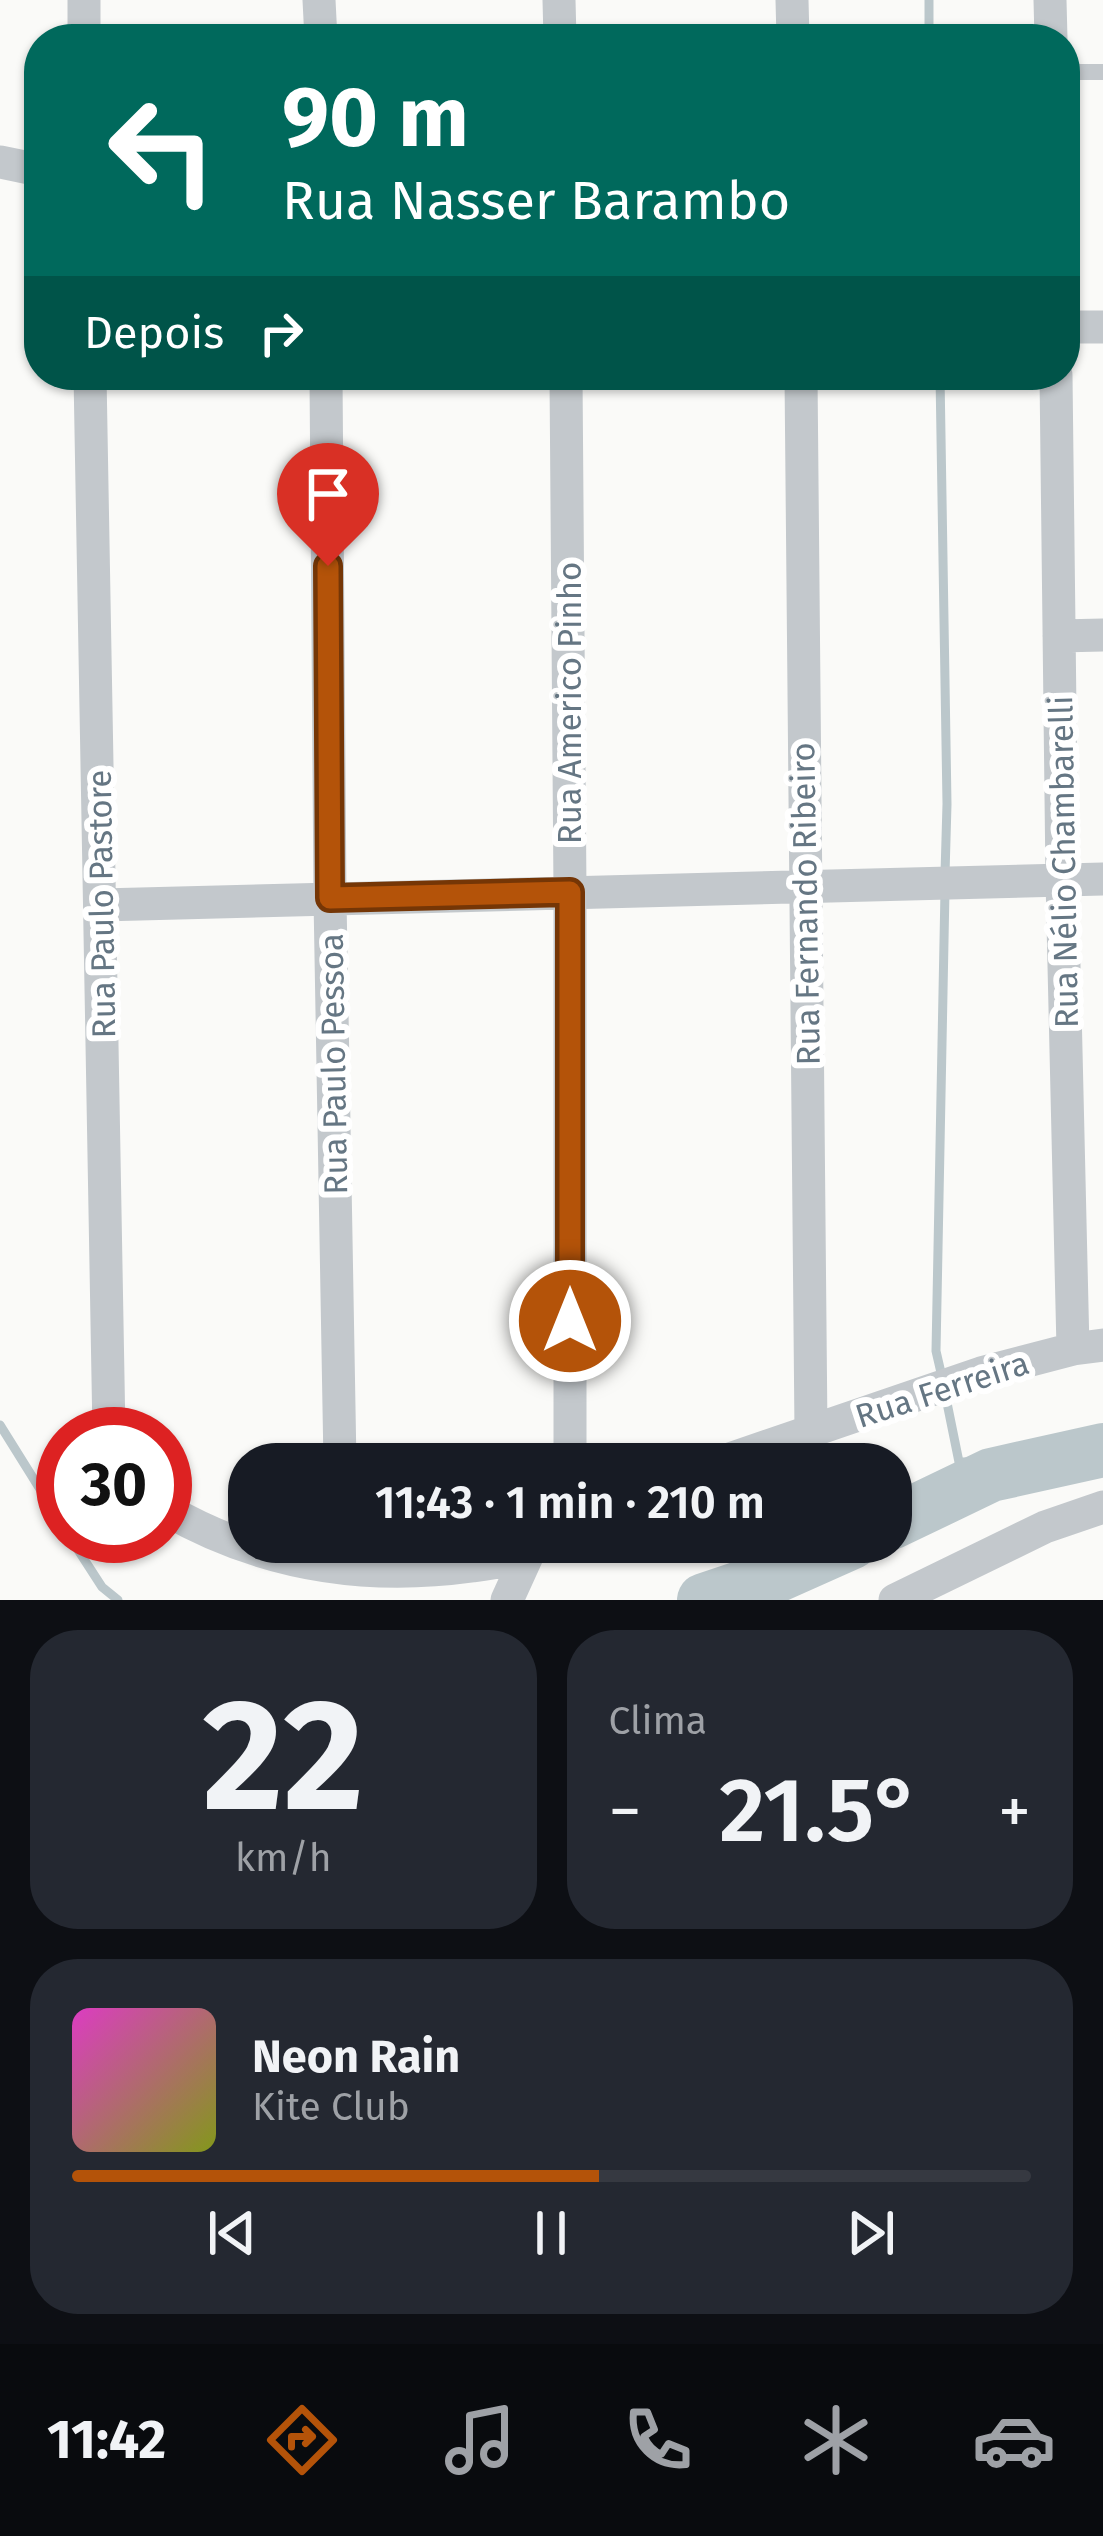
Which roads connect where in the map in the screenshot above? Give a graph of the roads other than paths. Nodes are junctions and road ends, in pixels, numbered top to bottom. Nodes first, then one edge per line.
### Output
1 (90, 390) edge
2 (326, 390) edge
3 (566, 390) edge
4 (801, 390) edge
5 (1056, 390) edge
6 (1103, 635) edge
7 (1059, 636) junction
8 (1103, 879) edge
9 (1062, 880) junction
10 (804, 886) junction
11 (570, 892) junction
12 (330, 898) junction
13 (101, 905) junction
14 (1103, 1118) edge
15 (1068, 1119) junction
16 (1088, 1347) edge
17 (109, 1407) edge
18 (811, 1432) junction
19 (340, 1443) edge
20 (570, 1443) edge
21 (778, 1443) edge
22 (1103, 1507) edge
23 (192, 1524) edge
24 (228, 1538) edge
25 (358, 1563) edge
26 (490, 1563) edge
27 (526, 1563) edge
28 (507, 1600) edge
29 (895, 1600) edge

1 - 13 street, Rua Paulo Pastore
2 - 12 street, Rua Paulo Pessoa
3 - 11 street, Rua Americo Pinho
4 - 10 street, Rua Fernando Ribeiro
5 - 7 street, Rua Nélio Chambarelli
6 - 7 street
7 - 9 street, Rua Nélio Chambarelli
8 - 9 street
9 - 10 street
9 - 15 street, Rua Nélio Chambarelli
10 - 11 street
10 - 18 street, Rua Fernando Ribeiro
11 - 12 street
11 - 20 street, Rua Americo Pinho
12 - 13 street
12 - 19 street, Rua Paulo Pessoa
13 - 17 street, Rua Paulo Pastore
14 - 15 street
15 - 16 street, Rua Nélio Chambarelli
16 - 18 street, Rua Ferreira
18 - 21 street, Rua Ferreira
22 - 29 street
23 - 24 street
25 - 26 street
27 - 28 street

